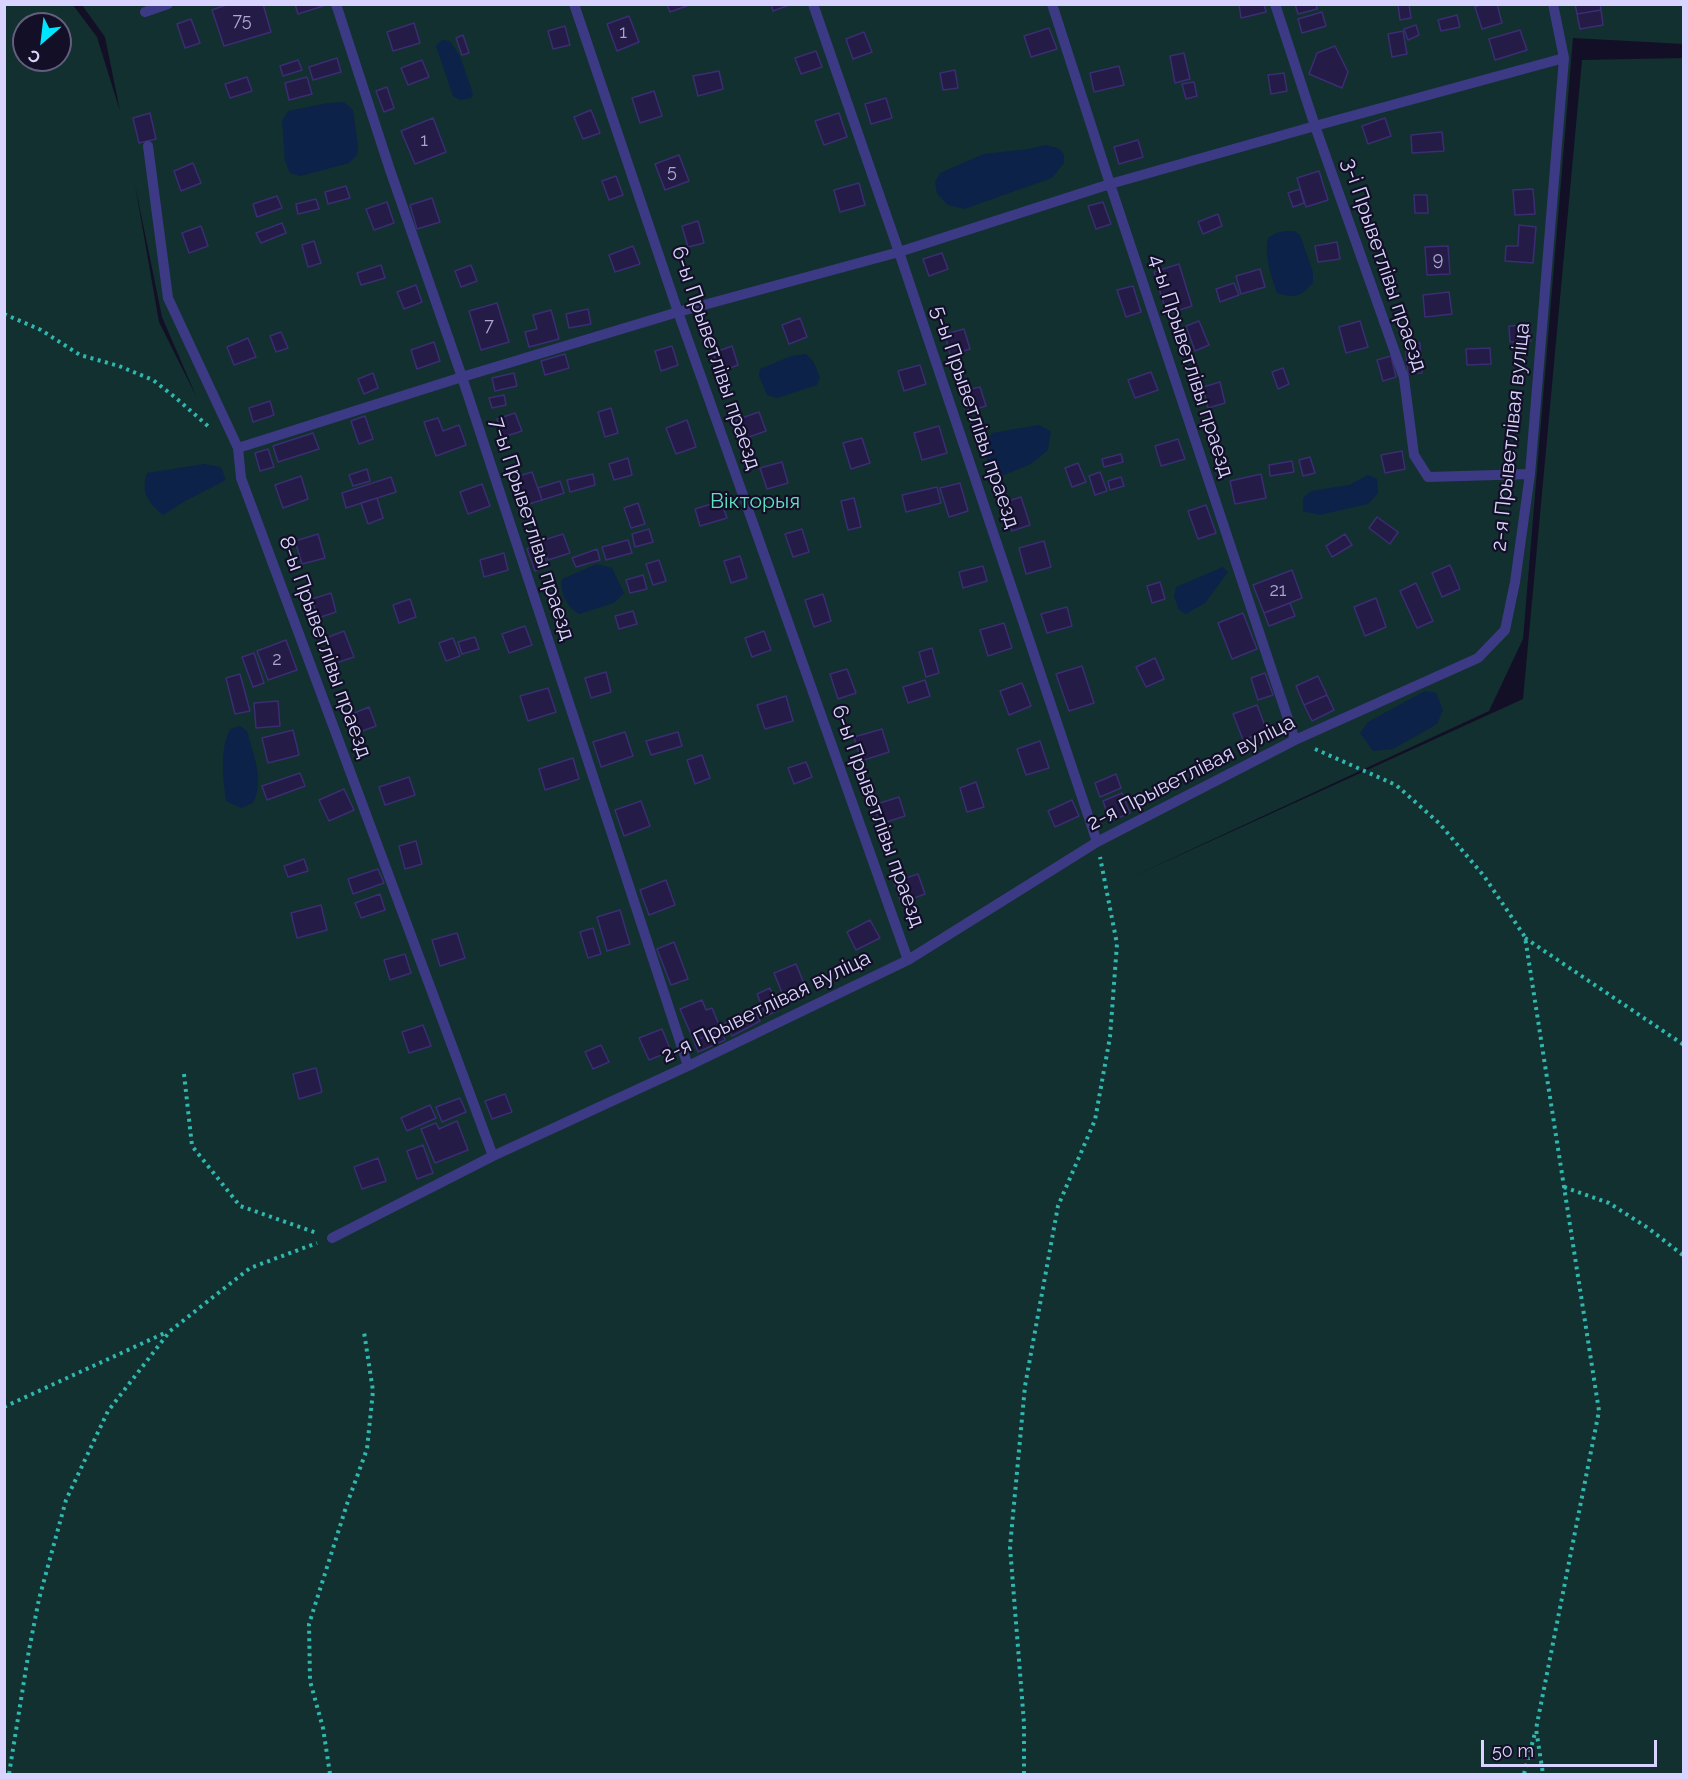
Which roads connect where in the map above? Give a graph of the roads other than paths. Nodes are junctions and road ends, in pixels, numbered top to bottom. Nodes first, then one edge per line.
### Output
1 (168, 4) edge
2 (336, 4) edge
3 (574, 4) edge
4 (813, 4) edge
5 (1052, 4) edge
6 (1275, 4) edge
7 (1552, 4) edge
8 (145, 12) dead end
9 (1564, 58) junction
10 (1315, 126) junction
11 (148, 146) dead end
12 (1110, 184) junction
13 (899, 252) junction
14 (678, 312) junction
15 (462, 377) junction
16 (238, 448) junction
17 (1530, 474) junction
18 (1295, 740) junction
19 (1097, 843) junction
20 (908, 960) junction
21 (688, 1066) junction
22 (493, 1156) junction
23 (332, 1238) road end

1 - 8 lane
2 - 15 lane, 7-ы Прыветлівы праезд
3 - 14 lane, 6-ы Прыветлівы праезд
4 - 13 lane, 5-ы Прыветлівы праезд
5 - 12 lane, 4-ы Прыветлівы праезд
6 - 10 lane, 3-і Прыветлівы праезд
7 - 9 lane, 2-я Прыветлівая вуліца
9 - 10 lane
9 - 17 lane, 2-я Прыветлівая вуліца
10 - 12 lane
10 - 17 lane, 3-і Прыветлівы праезд
11 - 16 lane, 8-ы Прыветлівы праезд
12 - 13 lane
12 - 18 lane, 4-ы Прыветлівы праезд
13 - 14 lane
13 - 19 lane, 5-ы Прыветлівы праезд
14 - 15 lane
14 - 20 lane, 6-ы Прыветлівы праезд
15 - 16 lane
15 - 21 lane, 7-ы Прыветлівы праезд
16 - 22 lane, 8-ы Прыветлівы праезд
17 - 18 lane, 2-я Прыветлівая вуліца
18 - 19 lane, 2-я Прыветлівая вуліца
19 - 20 lane, 2-я Прыветлівая вуліца
20 - 21 lane, 2-я Прыветлівая вуліца
21 - 22 lane, 2-я Прыветлівая вуліца
22 - 23 lane, 2-я Прыветлівая вуліца

